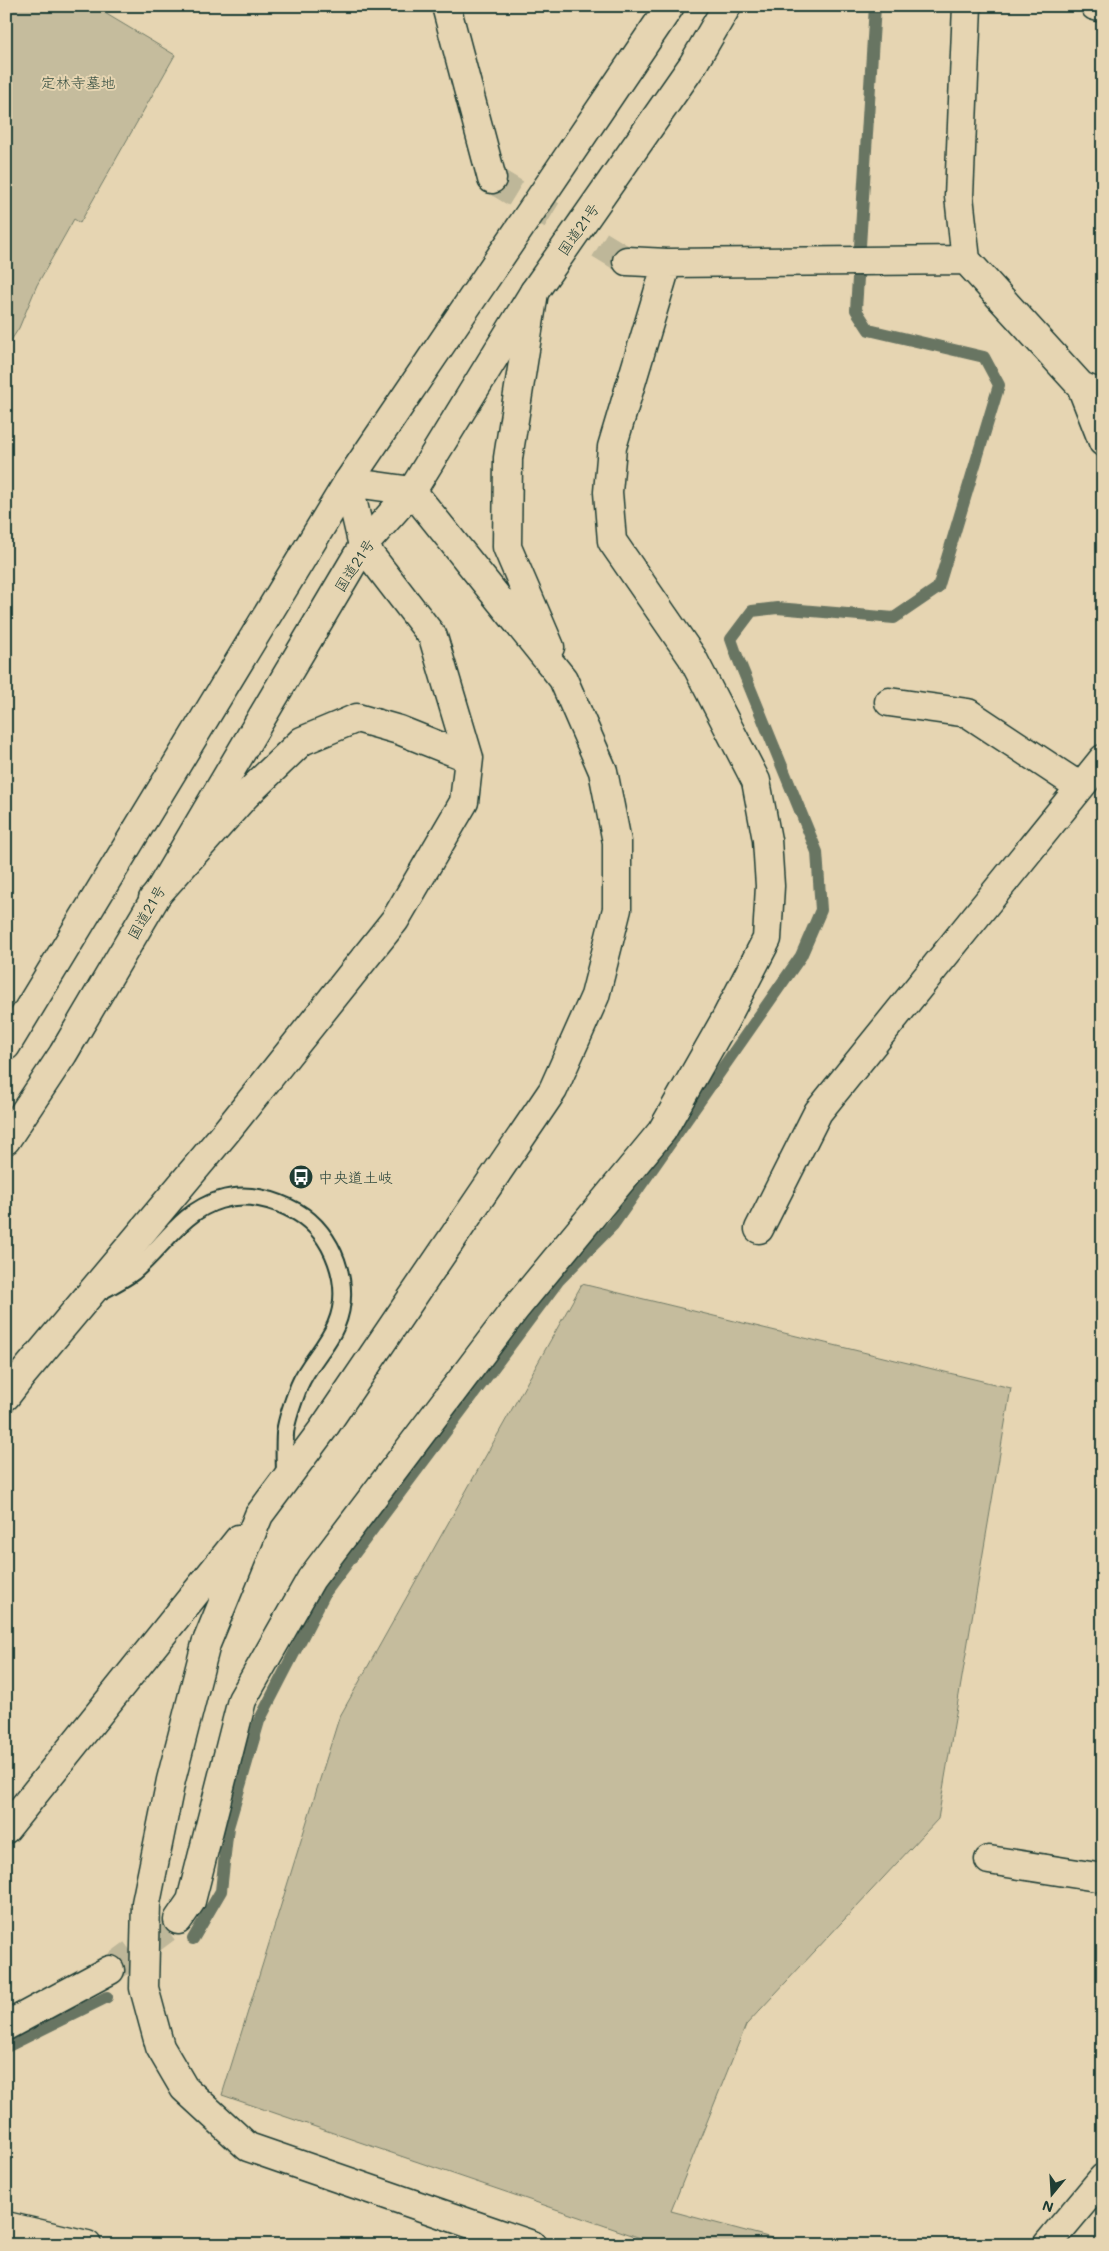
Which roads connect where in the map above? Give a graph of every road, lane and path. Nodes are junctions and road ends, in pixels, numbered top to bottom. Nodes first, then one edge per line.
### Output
1 (446, 6) edge
2 (670, 6) edge
3 (727, 6) edge
4 (967, 6) edge
5 (1095, 6) edge
6 (1103, 8) edge
7 (492, 179) tunnel mouth
8 (966, 260) junction
9 (627, 261) tunnel mouth
10 (667, 262) junction
11 (534, 292) junction
12 (1092, 390) edge
13 (1103, 442) edge
14 (348, 482) junction
15 (412, 490) junction
16 (363, 546) junction
17 (564, 679) junction
18 (889, 702) dead end
19 (469, 758) junction
20 (1103, 759) edge
21 (1080, 787) junction
22 (153, 899) junction
23 (6, 1046) edge
24 (6, 1140) edge
25 (759, 1229) dead end
26 (86, 1299) junction
27 (6, 1396) edge
28 (285, 1480) junction
29 (259, 1515) junction
30 (6, 1829) edge
31 (989, 1860) dead end
32 (1103, 1878) edge
33 (178, 1920) tunnel mouth
34 (110, 1970) tunnel mouth
35 (6, 2026) edge
36 (1103, 2178) edge
37 (6, 2226) edge
38 (1052, 2244) edge
39 (87, 2245) edge
40 (532, 2245) edge

1 - 7 main road
2 - 14 main road
3 - 11 main road, 国道21号
4 - 8 main road
5 - 6 main road
8 - 10 main road
8 - 12 main road
9 - 10 main road
10 - 33 main road
11 - 15 main road, 国道21号
11 - 17 main road
12 - 13 main road
14 - 15 main road
14 - 16 main road
14 - 23 main road
15 - 16 main road, 国道21号
15 - 17 main road
16 - 19 main road
16 - 22 main road, 国道21号
17 - 28 main road
18 - 21 main road
19 - 22 main road
19 - 26 main road
20 - 21 main road
21 - 25 main road
22 - 24 main road, 国道21号
26 - 27 main road
26 - 28 lane
28 - 29 main road
29 - 30 main road
29 - 40 main road
31 - 32 main road
34 - 35 main road
36 - 38 main road
37 - 39 main road

